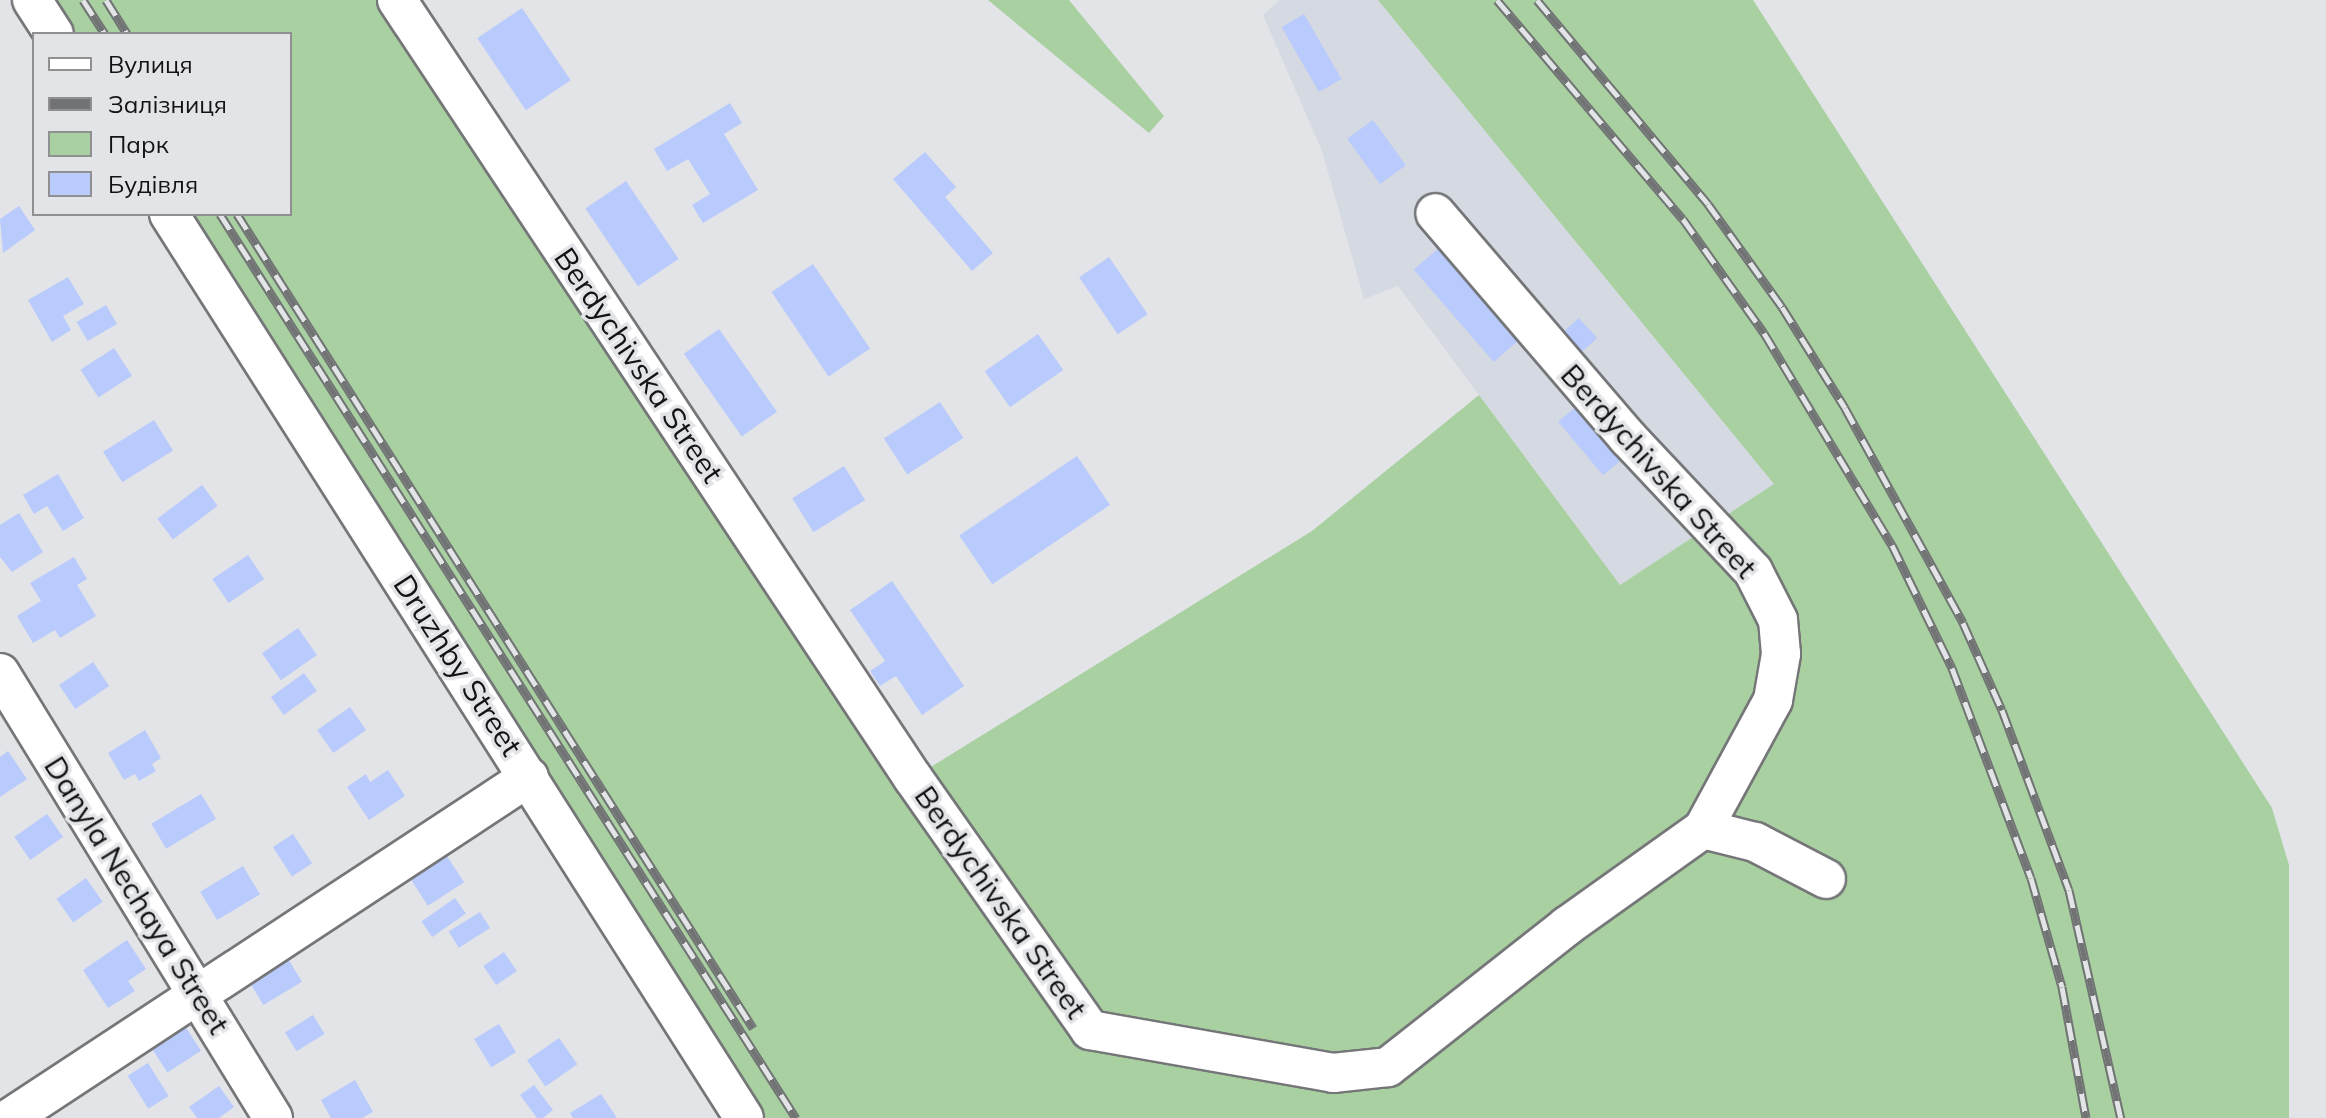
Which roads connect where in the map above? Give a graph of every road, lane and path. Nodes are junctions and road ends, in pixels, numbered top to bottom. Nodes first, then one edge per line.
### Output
1 (32, 0) edge
2 (397, 0) edge
3 (53, 32) edge
4 (1435, 213) dead end
5 (170, 216) edge
6 (0, 673) edge
7 (529, 777) junction
8 (1703, 829) junction
9 (1826, 879) dead end
10 (197, 992) junction
11 (10, 1118) edge
12 (273, 1118) edge
13 (744, 1118) edge

1 - 3 street
2 - 8 street, Berdychivska Street
4 - 8 street, Berdychivska Street
5 - 7 street, Druzhby Street
6 - 10 street, Danyla Nechaya Street
7 - 10 street
7 - 13 street, Druzhby Street
8 - 9 street
10 - 11 street
10 - 12 street, Danyla Nechaya Street

